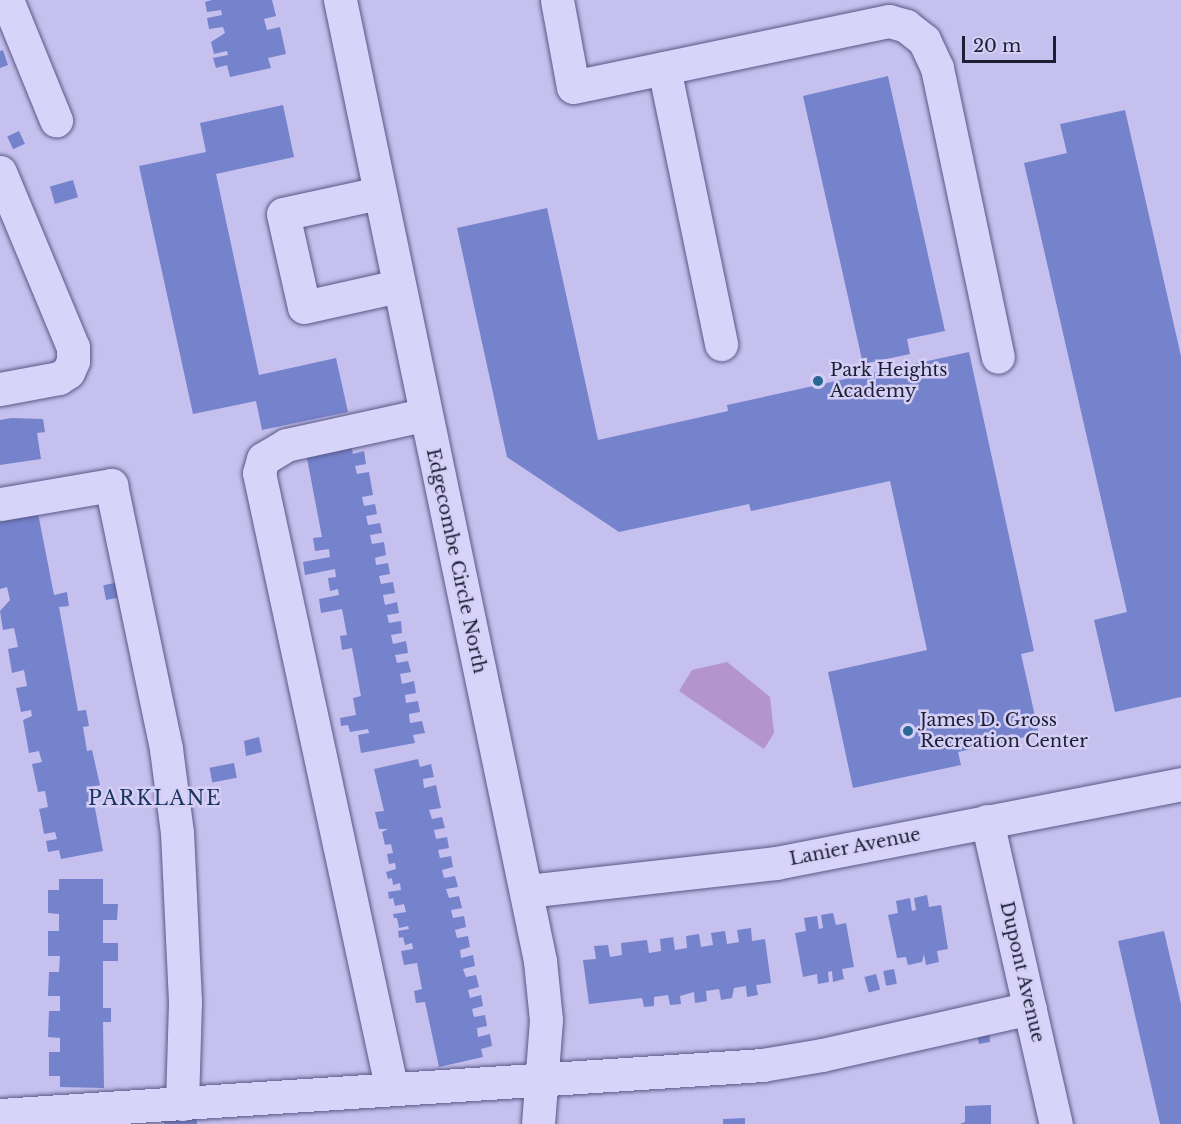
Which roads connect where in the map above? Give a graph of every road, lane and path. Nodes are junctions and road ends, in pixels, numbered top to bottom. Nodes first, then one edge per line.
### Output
1 (7, 0) edge
2 (340, 0) edge
3 (557, 0) edge
4 (664, 68) junction
5 (56, 120) dead end
6 (0, 172) edge
7 (379, 193) junction
8 (398, 286) junction
9 (721, 344) dead end
10 (998, 357) dead end
11 (0, 389) edge
12 (424, 415) junction
13 (0, 504) edge
14 (1181, 784) edge
15 (987, 821) junction
16 (527, 891) junction
17 (1030, 1008) junction
18 (544, 1078) junction
19 (391, 1086) junction
20 (182, 1104) junction
21 (0, 1115) edge
22 (538, 1124) edge
23 (1056, 1124) edge

1 - 5 street
2 - 7 street, Edgecombe Circle North
3 - 4 street
4 - 9 street
4 - 10 street
6 - 11 street
7 - 8 street, Edgecombe Circle North
7 - 8 street
8 - 12 street, Edgecombe Circle North
12 - 16 street, Edgecombe Circle North
12 - 19 street
13 - 20 street
14 - 15 street, Lanier Avenue
15 - 16 street, Lanier Avenue
15 - 17 street, Dupont Avenue
16 - 18 street, Edgecombe Circle North
17 - 18 street
17 - 23 street, Dupont Avenue
18 - 19 street
18 - 22 street, Edgecombe Circle North
19 - 20 street
20 - 21 street

